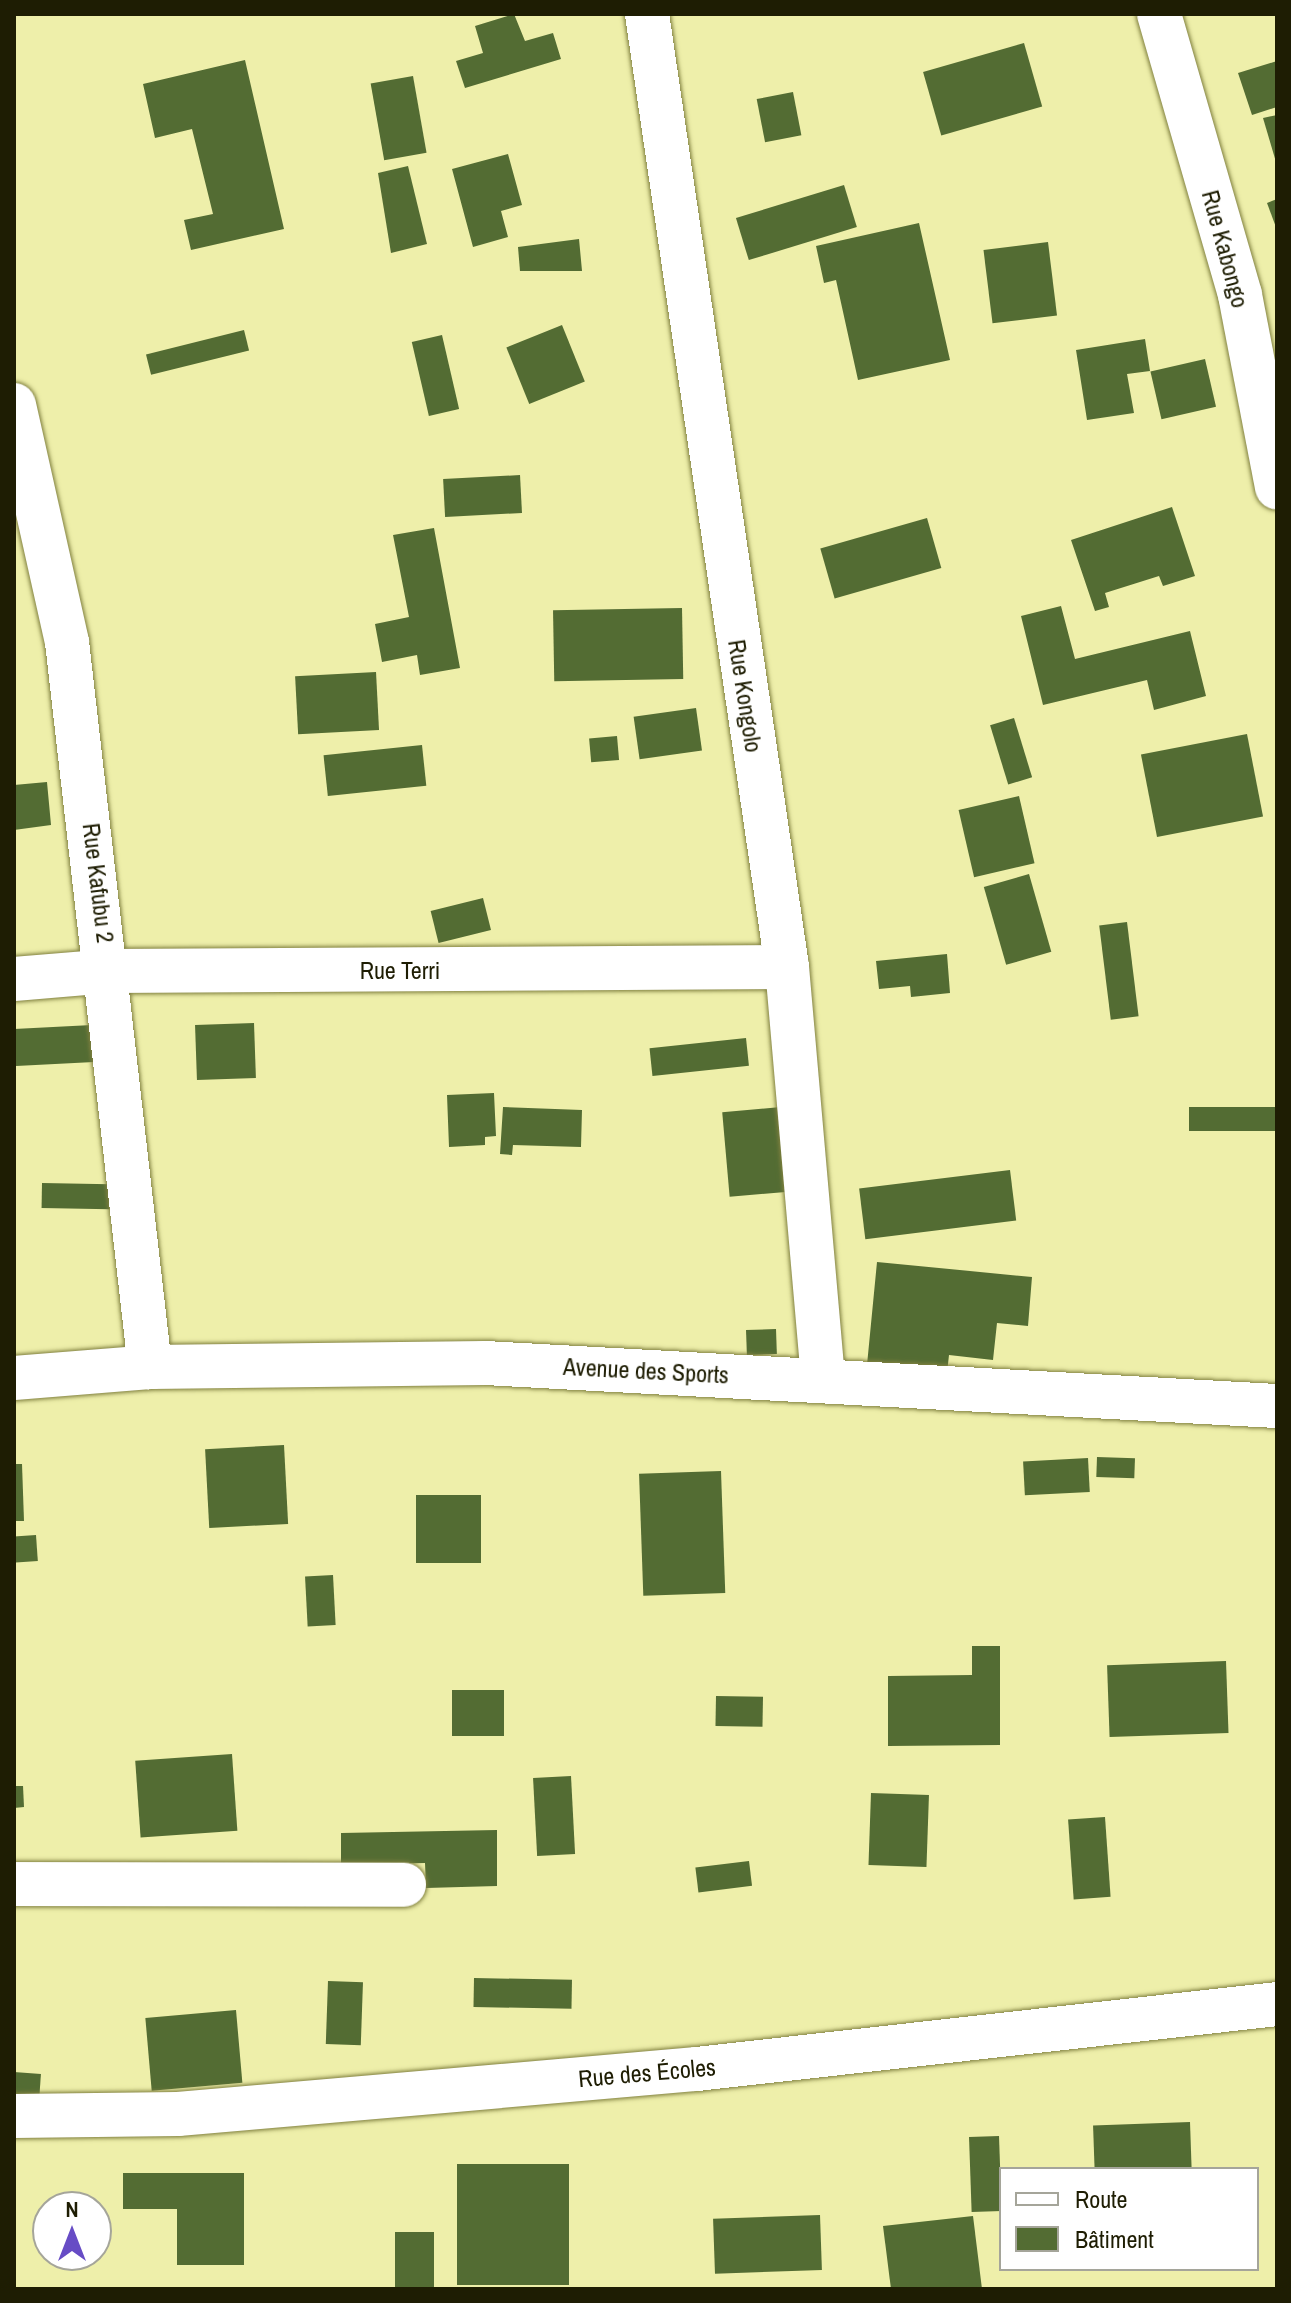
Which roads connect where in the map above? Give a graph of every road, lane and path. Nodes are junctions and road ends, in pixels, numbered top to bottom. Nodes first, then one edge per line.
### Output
1 (647, 14) edge
2 (1159, 14) edge
3 (14, 405) edge
4 (1277, 487) edge
5 (787, 967) junction
6 (109, 971) junction
7 (14, 979) edge
8 (150, 1367) junction
9 (14, 1378) edge
10 (823, 1380) junction
11 (1277, 1406) edge
12 (14, 1884) edge
13 (404, 1885) dead end
14 (1277, 2004) edge
15 (14, 2116) edge

1 - 5 street, Rue Kongolo
2 - 4 street, Rue Kabongo
3 - 6 street, Rue Kafubu 2
5 - 6 street, Rue Terri
5 - 10 street, Rue Kongolo
6 - 7 street, Rue Terri
6 - 8 street, Rue Kafubu 2
8 - 9 street, Avenue des Sports
8 - 10 street, Avenue des Sports
10 - 11 street, Avenue des Sports
12 - 13 street
14 - 15 street, Rue des Écoles

